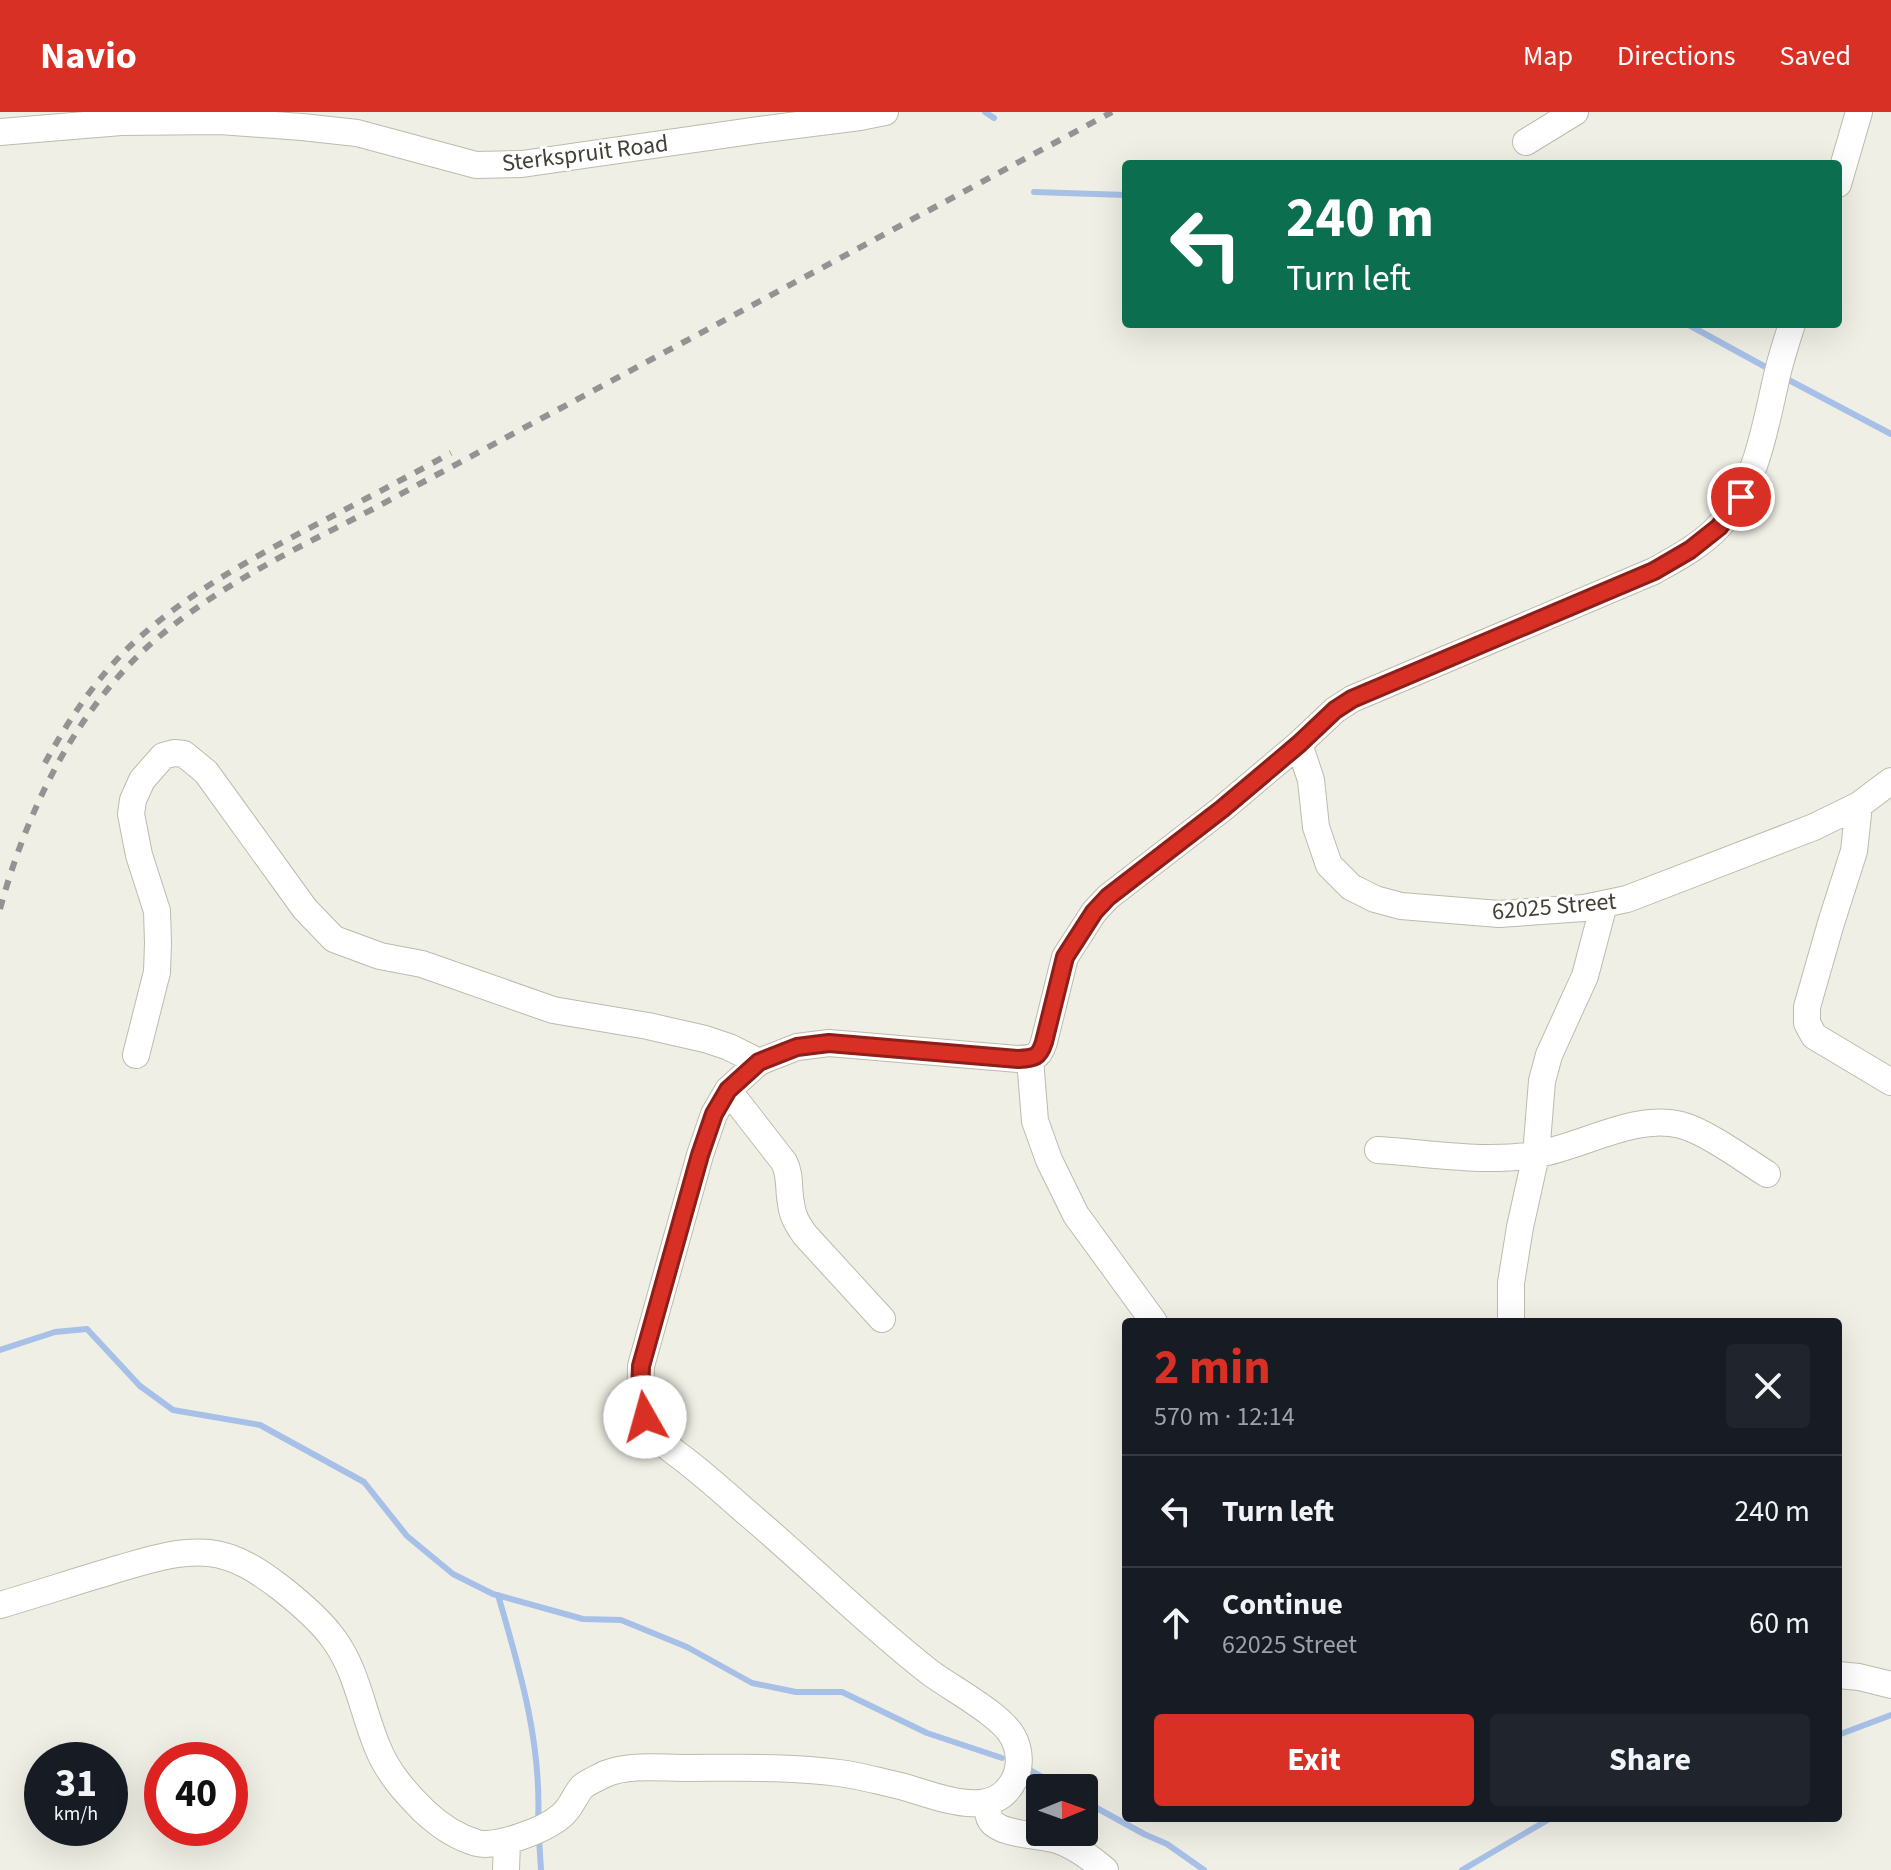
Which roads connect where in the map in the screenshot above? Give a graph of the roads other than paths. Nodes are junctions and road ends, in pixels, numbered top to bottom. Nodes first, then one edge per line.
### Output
1 (885, 112) edge
2 (1575, 112) edge
3 (1859, 112) edge
4 (0, 132) edge
5 (1526, 142) dead end
6 (1842, 170) edge
7 (1791, 328) edge
8 (1299, 744) junction
9 (1891, 781) edge
10 (1859, 805) junction
11 (1604, 904) junction
12 (136, 1055) dead end
13 (1030, 1059) junction
14 (759, 1062) junction
15 (1891, 1082) edge
16 (728, 1090) junction
17 (1378, 1150) dead end
18 (1536, 1155) junction
19 (1767, 1174) dead end
20 (1151, 1318) edge
21 (1511, 1318) edge
22 (882, 1319) dead end
23 (0, 1605) edge
24 (1842, 1675) edge
25 (1891, 1685) edge
26 (988, 1802) junction
27 (507, 1842) junction
28 (506, 1870) edge
29 (1105, 1870) edge

1 - 4 street, Sterkspruit Road
2 - 5 street
3 - 6 street
7 - 8 street
8 - 11 street, 62025 Street
8 - 13 street
9 - 10 street, 62025 Street
10 - 11 street, 62025 Street
10 - 15 street
11 - 18 street
12 - 14 street
13 - 14 street
13 - 20 street
14 - 16 street
16 - 22 street
16 - 26 street
17 - 18 street
18 - 19 street
18 - 21 street
23 - 27 street
24 - 25 street
26 - 27 street
26 - 29 street
27 - 28 street

